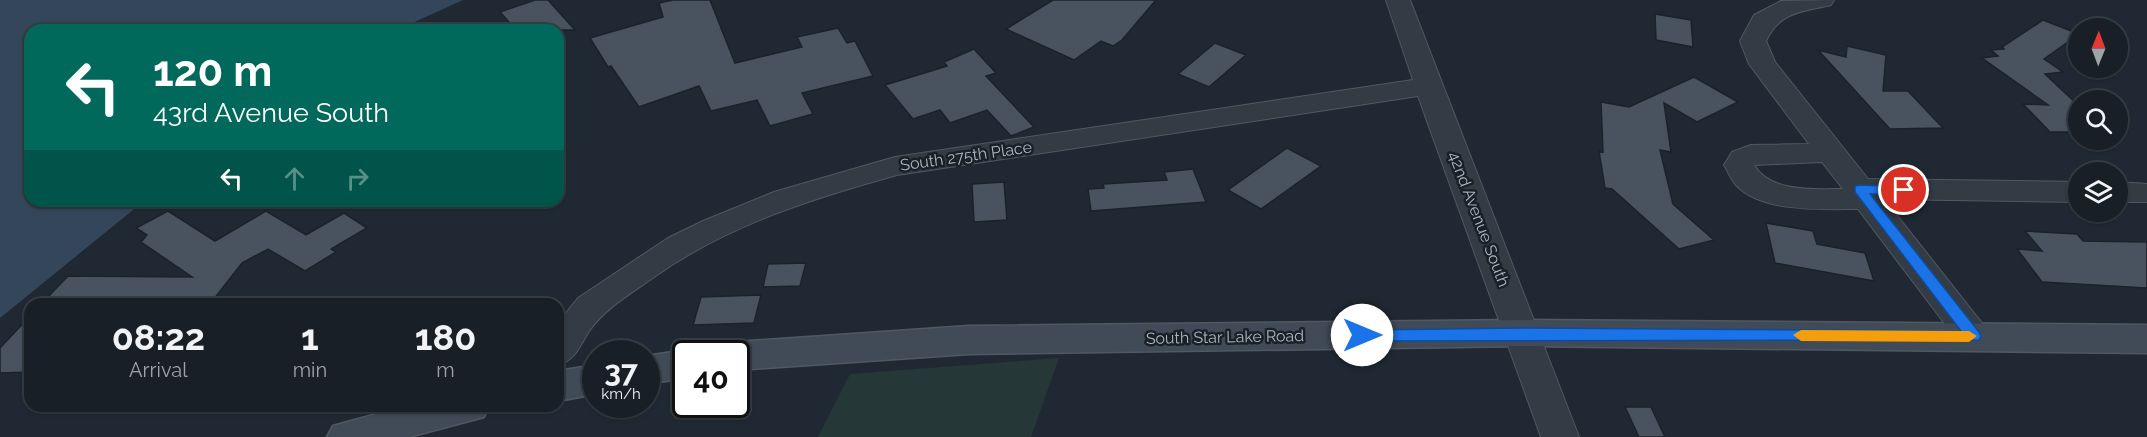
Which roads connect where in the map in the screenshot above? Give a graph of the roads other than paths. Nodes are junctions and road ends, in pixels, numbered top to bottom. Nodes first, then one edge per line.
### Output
1 (1398, 0) edge
2 (1822, 0) edge
3 (1427, 86) junction
4 (1832, 153) junction
5 (2068, 192) edge
6 (1864, 194) junction
7 (1523, 333) junction
8 (1973, 336) junction
9 (2147, 339) edge
10 (564, 343) edge
11 (750, 355) edge
12 (582, 382) edge
13 (564, 385) edge
14 (446, 412) edge
15 (347, 437) edge
16 (1560, 437) edge

1 - 3 street, 42nd Avenue South
2 - 4 street
3 - 7 street, 42nd Avenue South
3 - 10 street, South 275th Place
4 - 6 street
4 - 6 street
5 - 6 street
6 - 8 street
7 - 8 street, South Star Lake Road
7 - 11 street, South Star Lake Road
7 - 16 street, 42nd Avenue South
8 - 9 street, South Star Lake Road
12 - 13 street
14 - 15 street

